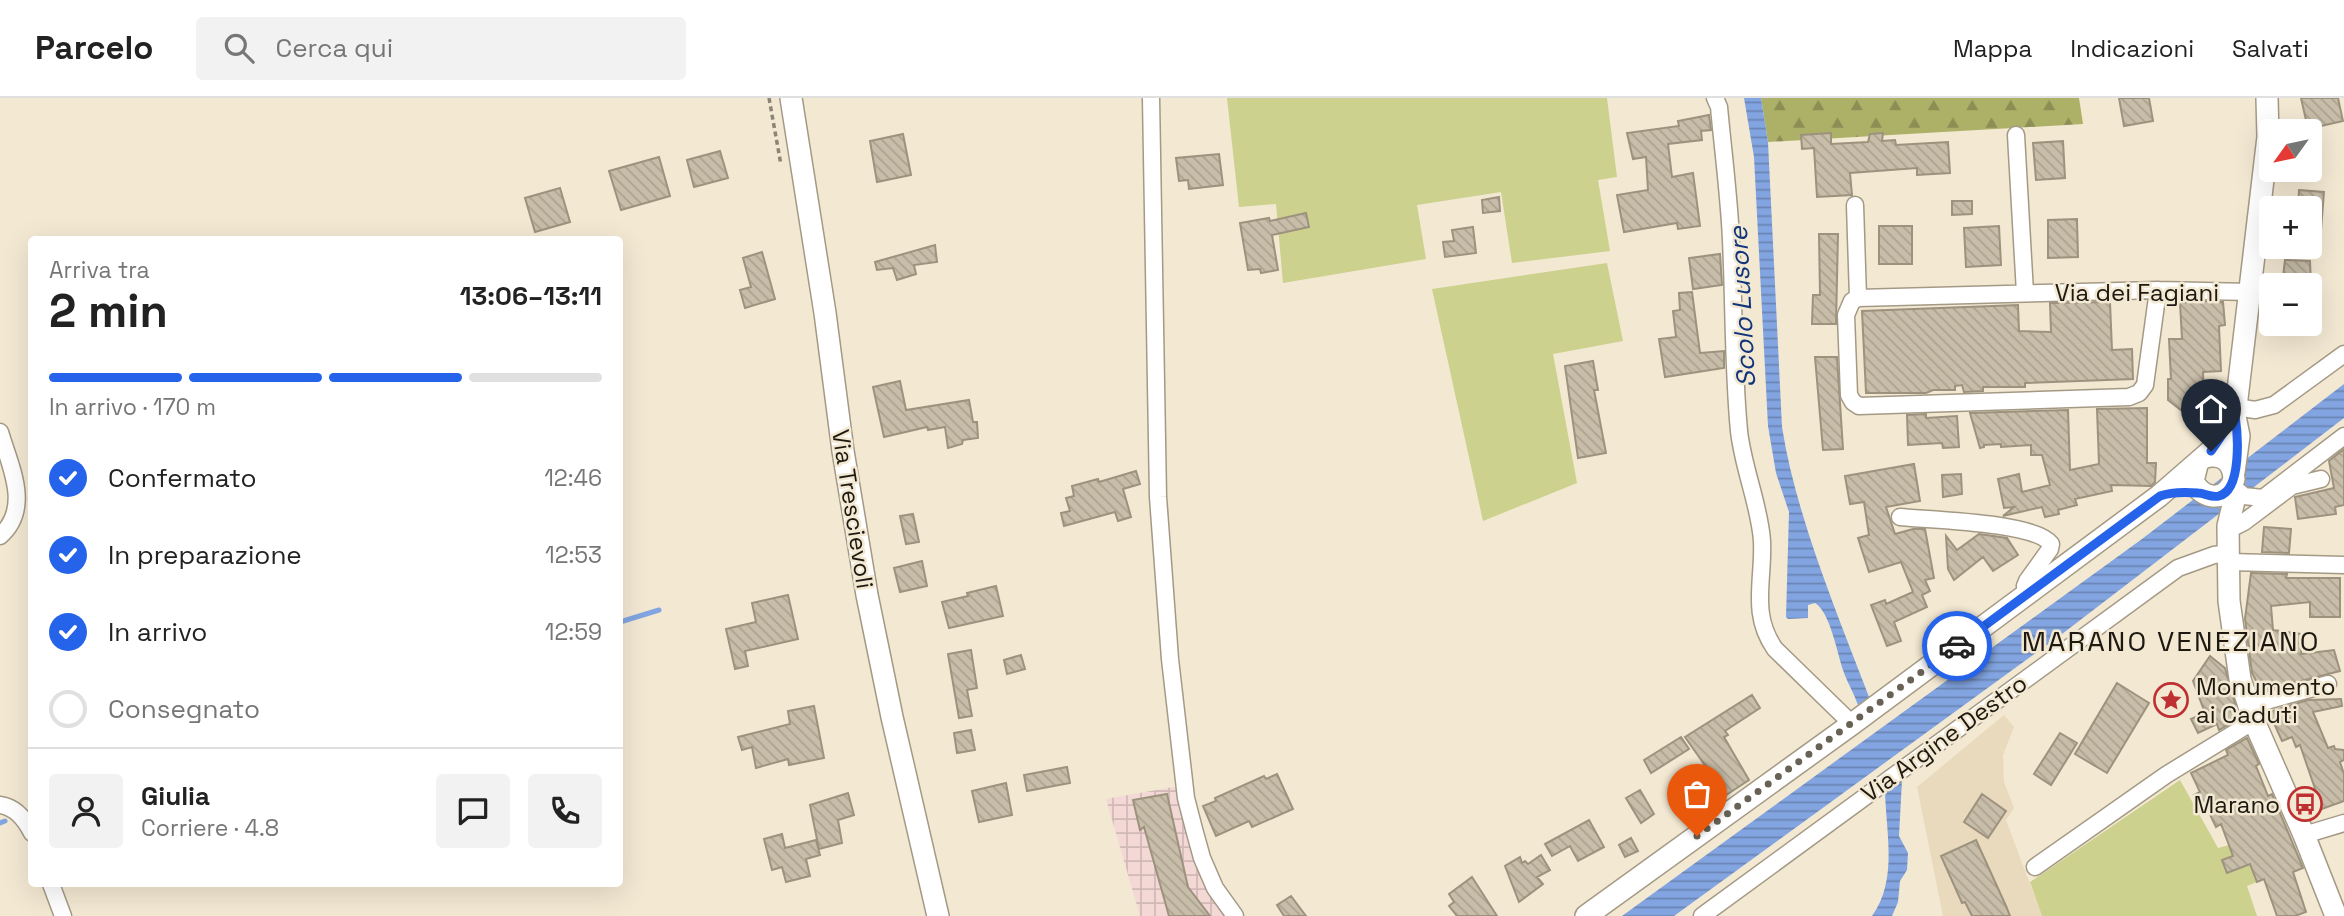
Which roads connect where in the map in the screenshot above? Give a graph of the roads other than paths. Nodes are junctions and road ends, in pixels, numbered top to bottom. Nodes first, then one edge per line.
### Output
1 (791, 98) edge
2 (1151, 98) edge
3 (1716, 98) edge
4 (2267, 98) edge
5 (2016, 135) dead end
6 (1855, 205) dead end
7 (2158, 290) junction
8 (2250, 292) junction
9 (2025, 293) junction
10 (1858, 298) junction
11 (2344, 354) edge
12 (2235, 411) junction
13 (0, 432) edge
14 (2344, 436) edge
15 (2201, 461) junction
16 (2233, 468) junction
17 (2322, 479) dead end
18 (2198, 492) junction
19 (2160, 496) junction
20 (1900, 517) dead end
21 (2228, 528) junction
22 (0, 536) edge
23 (2229, 557) junction
24 (2344, 565) edge
25 (2029, 592) junction
26 (2328, 684) dead end
27 (2251, 713) junction
28 (1852, 724) junction
29 (0, 805) edge
30 (2344, 823) edge
31 (28, 826) edge
32 (2304, 835) junction
33 (2035, 867) dead end
34 (52, 887) edge
35 (63, 916) edge
36 (938, 916) edge
37 (1235, 916) edge
38 (1586, 916) edge
39 (1702, 916) edge
40 (2336, 916) edge

1 - 36 main road, Via Trescievoli
2 - 37 street
3 - 28 street
4 - 8 main road
5 - 9 street, Via dei Fagiani
6 - 10 street
7 - 8 street, Via dei Fagiani
7 - 9 street, Via dei Fagiani
7 - 10 street
8 - 12 main road
9 - 10 street, Via dei Fagiani
11 - 12 street
12 - 15 main road
12 - 16 main road
13 - 22 street
14 - 16 street
15 - 16 main road
15 - 18 main road
15 - 19 main road
16 - 18 main road
16 - 21 main road
17 - 21 street
18 - 19 main road
18 - 21 main road
19 - 25 main road
20 - 25 street
21 - 23 main road
23 - 24 street, Via Argine Destro
23 - 27 main road
23 - 39 street, Via Argine Destro
25 - 28 main road
26 - 27 street
27 - 32 main road
27 - 33 street
28 - 38 main road
29 - 31 street
30 - 32 street
32 - 40 main road
34 - 35 street

